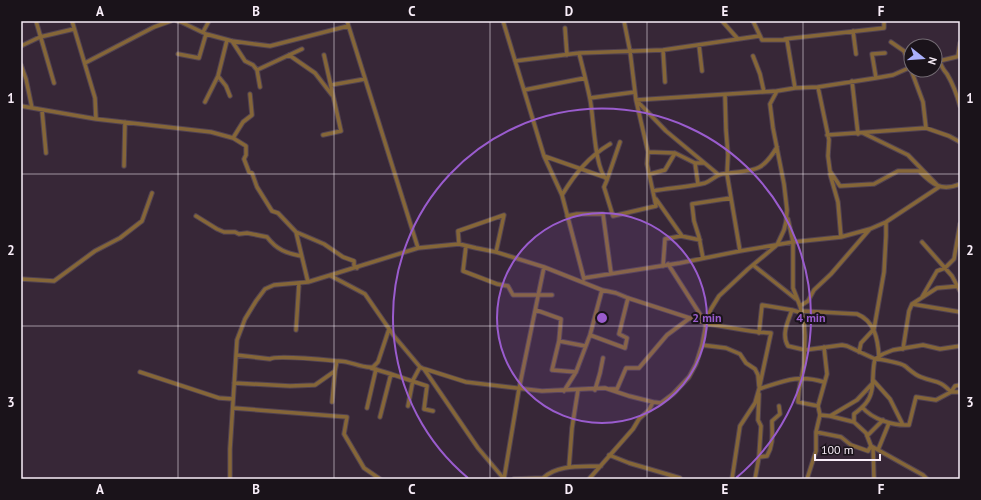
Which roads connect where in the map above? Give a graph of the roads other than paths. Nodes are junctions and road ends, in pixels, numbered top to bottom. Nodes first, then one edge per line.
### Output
1 (36, 21) edge
2 (72, 21) edge
3 (171, 21) edge
4 (177, 21) edge
5 (209, 21) edge
6 (346, 21) edge
7 (503, 21) edge
8 (624, 21) edge
9 (722, 21) edge
10 (753, 21) edge
11 (884, 21) edge
12 (348, 26) junction
13 (565, 28) dead end
14 (74, 29) junction
15 (853, 31) junction
16 (205, 33) junction
17 (759, 36) junction
18 (40, 37) junction
19 (738, 39) junction
20 (227, 40) junction
21 (780, 40) junction
22 (232, 41) junction
23 (891, 42) dead end
24 (960, 43) edge
25 (699, 45) junction
26 (21, 46) edge
27 (302, 49) dead end
28 (663, 50) junction
29 (903, 50) edge
30 (630, 51) junction
31 (885, 53) dead end
32 (178, 54) dead end
33 (579, 54) junction
34 (856, 54) dead end
35 (289, 55) junction
36 (324, 55) dead end
37 (567, 55) junction
38 (753, 56) dead end
39 (959, 56) edge
40 (515, 60) junction
41 (943, 60) edge
42 (85, 63) junction
43 (21, 65) edge
44 (257, 70) junction
45 (903, 70) edge
46 (943, 70) edge
47 (702, 71) dead end
48 (218, 76) junction
49 (365, 78) junction
50 (585, 78) junction
51 (876, 78) junction
52 (914, 78) edge
53 (852, 81) junction
54 (665, 82) dead end
55 (54, 83) dead end
56 (331, 85) junction
57 (818, 86) junction
58 (260, 87) dead end
59 (795, 88) junction
60 (524, 90) junction
61 (635, 92) junction
62 (764, 92) junction
63 (777, 92) junction
64 (250, 94) dead end
65 (725, 94) junction
66 (230, 96) dead end
67 (333, 97) junction
68 (590, 98) junction
69 (636, 100) junction
70 (205, 102) dead end
71 (21, 106) edge
72 (960, 106) edge
73 (32, 108) junction
74 (42, 110) junction
75 (96, 119) junction
76 (125, 122) junction
77 (926, 128) junction
78 (863, 133) junction
79 (858, 134) junction
80 (323, 135) dead end
81 (828, 135) junction
82 (233, 138) junction
83 (620, 142) dead end
84 (960, 142) edge
85 (610, 144) dead end
86 (777, 147) junction
87 (648, 152) junction
88 (46, 153) dead end
89 (675, 153) junction
90 (597, 154) junction
91 (544, 156) junction
92 (704, 162) junction
93 (695, 163) junction
94 (124, 166) dead end
95 (580, 168) junction
96 (830, 171) junction
97 (650, 174) junction
98 (727, 174) junction
99 (719, 175) junction
100 (604, 177) junction
101 (608, 180) junction
102 (698, 184) junction
103 (960, 184) edge
104 (939, 187) junction
105 (653, 191) junction
106 (152, 193) dead end
107 (562, 195) junction
108 (654, 197) junction
109 (731, 198) junction
110 (196, 216) dead end
111 (567, 216) junction
112 (787, 216) junction
113 (886, 222) junction
114 (960, 224) edge
115 (870, 230) junction
116 (296, 232) junction
117 (682, 236) junction
118 (841, 237) junction
119 (700, 240) junction
120 (793, 242) junction
121 (922, 242) dead end
122 (458, 244) junction
123 (777, 245) junction
124 (466, 246) junction
125 (418, 248) junction
126 (740, 251) junction
127 (496, 252) junction
128 (301, 256) junction
129 (703, 258) junction
130 (668, 264) junction
131 (753, 265) junction
132 (663, 266) junction
133 (544, 267) junction
134 (357, 268) junction
135 (944, 268) junction
136 (611, 273) junction
137 (331, 276) junction
138 (584, 278) junction
139 (21, 280) edge
140 (308, 282) junction
141 (299, 283) junction
142 (585, 283) junction
143 (959, 286) edge
144 (602, 290) junction
145 (960, 291) edge
146 (552, 295) dead end
147 (537, 296) junction
148 (628, 298) junction
149 (921, 299) junction
150 (798, 300) junction
151 (912, 304) junction
152 (800, 306) junction
153 (536, 310) junction
154 (792, 310) junction
155 (802, 312) junction
156 (960, 312) edge
157 (690, 318) junction
158 (705, 324) junction
159 (389, 329) junction
160 (874, 329) junction
161 (296, 330) dead end
162 (759, 333) junction
163 (590, 335) junction
164 (559, 341) junction
165 (702, 345) junction
166 (585, 346) junction
167 (960, 346) edge
168 (824, 347) junction
169 (903, 349) junction
170 (805, 350) junction
171 (859, 352) junction
172 (236, 355) junction
173 (879, 357) junction
174 (603, 358) dead end
175 (874, 359) junction
176 (337, 361) junction
177 (371, 368) junction
178 (422, 368) junction
179 (376, 370) junction
180 (335, 371) junction
181 (140, 372) dead end
182 (576, 372) junction
183 (391, 374) junction
184 (801, 378) junction
185 (413, 380) junction
186 (872, 380) junction
187 (824, 382) junction
188 (234, 383) junction
189 (872, 384) junction
190 (960, 384) edge
191 (605, 388) junction
192 (519, 389) junction
193 (759, 389) junction
194 (578, 390) junction
195 (595, 390) junction
196 (564, 391) junction
197 (951, 392) junction
198 (960, 392) edge
199 (233, 399) junction
200 (332, 402) dead end
201 (653, 402) junction
202 (408, 406) dead end
203 (779, 406) dead end
204 (818, 406) junction
205 (862, 407) junction
206 (233, 408) junction
207 (367, 408) dead end
208 (433, 410) dead end
209 (820, 415) junction
210 (830, 416) junction
211 (380, 417) dead end
212 (883, 420) junction
213 (854, 422) junction
214 (889, 423) junction
215 (903, 425) junction
216 (816, 432) junction
217 (867, 436) junction
218 (872, 446) junction
219 (878, 450) junction
220 (609, 455) junction
221 (759, 457) junction
222 (600, 466) junction
223 (568, 467) junction
224 (545, 478) edge
225 (230, 479) edge
226 (380, 479) edge
227 (504, 479) edge
228 (514, 479) edge
229 (589, 479) edge
230 (680, 479) edge
231 (732, 479) edge
232 (755, 479) edge
233 (807, 479) edge
234 (874, 479) edge
235 (927, 479) edge

1 - 18 street
2 - 14 street
3 - 42 street
4 - 16 street
5 - 16 street
6 - 12 street
7 - 40 street
8 - 30 street
9 - 19 street
10 - 17 street
11 - 15 street
12 - 22 street
12 - 49 street
13 - 37 street
14 - 18 street
14 - 42 street
15 - 21 street
15 - 34 street
16 - 20 street
16 - 32 street
17 - 19 street
17 - 21 street
18 - 26 street
18 - 55 street
19 - 25 street
20 - 22 street
20 - 48 street
21 - 59 street
22 - 44 street
23 - 29 street
24 - 39 street
25 - 28 street
25 - 47 street
27 - 35 street
28 - 30 street
28 - 54 street
30 - 33 street
30 - 61 street
31 - 51 street
33 - 37 street
33 - 50 street
35 - 44 street
35 - 67 street
36 - 56 street
37 - 40 street
38 - 62 street
39 - 41 street
40 - 60 street
42 - 75 street
43 - 73 street
44 - 58 street
45 - 51 street
46 - 72 street
48 - 66 street
48 - 70 street
49 - 56 street
49 - 125 street
50 - 60 street
50 - 68 street
51 - 53 street
52 - 77 street
53 - 57 street
53 - 79 street
56 - 67 street
57 - 59 street
57 - 81 street
59 - 63 street
60 - 91 street
61 - 68 street
61 - 69 street
62 - 63 street
62 - 65 street
63 - 86 street
64 - 82 street
65 - 69 street
65 - 98 street
67 - 80 street
68 - 90 street
69 - 87 street
69 - 92 street
71 - 73 street
73 - 74 street
74 - 75 street
74 - 88 street
75 - 76 street
76 - 82 street
76 - 94 street
77 - 78 street
77 - 84 street
78 - 79 street
78 - 104 street
79 - 81 street
81 - 96 street
82 - 116 street
83 - 101 street
85 - 90 street
86 - 98 street
86 - 112 street
87 - 89 street
87 - 97 street
89 - 93 street
89 - 97 street
90 - 95 street
90 - 100 street
91 - 95 street
91 - 107 street
92 - 93 street
92 - 99 street
93 - 102 street
95 - 100 street
95 - 107 street
96 - 104 street
96 - 118 street
97 - 105 street
98 - 99 street
98 - 109 street
99 - 102 street
100 - 101 street
101 - 108 street
102 - 105 street
103 - 104 street
104 - 113 street
105 - 108 street
106 - 139 street
107 - 111 street
108 - 117 street
109 - 119 street
109 - 126 street
110 - 128 street
111 - 136 street
111 - 138 street
112 - 120 street
112 - 123 street
113 - 115 street
113 - 160 street
114 - 135 street
115 - 118 street
115 - 152 street
116 - 128 street
116 - 134 street
117 - 119 street
117 - 132 street
118 - 120 street
119 - 129 street
120 - 123 street
120 - 150 street
121 - 135 street
122 - 124 street
122 - 125 street
122 - 127 street
123 - 126 street
123 - 131 street
124 - 127 street
124 - 147 street
125 - 134 street
126 - 129 street
127 - 133 street
128 - 140 street
129 - 130 street
130 - 132 street
130 - 158 street
131 - 150 street
131 - 158 street
132 - 136 street
133 - 142 street
133 - 147 street
134 - 137 street
135 - 143 street
135 - 149 street
136 - 138 street
137 - 140 street
137 - 159 street
138 - 142 street
140 - 141 street
141 - 161 street
141 - 172 street
142 - 144 street
143 - 145 street
143 - 149 street
144 - 148 street
144 - 163 street
146 - 147 street
147 - 153 street
148 - 157 street
148 - 163 street
149 - 151 street
150 - 152 street
151 - 156 street
151 - 169 street
152 - 155 street
153 - 164 street
153 - 192 street
154 - 155 street
154 - 162 street
154 - 170 street
155 - 160 street
155 - 170 street
157 - 158 street
157 - 191 street
158 - 162 street
158 - 165 street
159 - 177 street
159 - 178 street
160 - 171 street
160 - 173 street
162 - 193 street
163 - 166 street
164 - 166 street
164 - 182 street
165 - 193 street
165 - 201 street
166 - 182 street
167 - 169 street
168 - 170 street
168 - 171 street
168 - 187 street
169 - 173 street
170 - 184 street
171 - 175 street
172 - 176 street
172 - 188 street
173 - 175 street
174 - 195 street
175 - 186 street
175 - 197 street
176 - 177 street
176 - 180 street
177 - 179 street
178 - 185 street
178 - 192 street
178 - 227 street
179 - 183 street
179 - 207 street
180 - 188 street
180 - 200 street
181 - 199 street
182 - 196 street
183 - 185 street
183 - 211 street
184 - 187 street
184 - 193 street
184 - 204 street
185 - 202 street
185 - 208 street
186 - 189 street
186 - 215 street
187 - 204 street
188 - 199 street
189 - 205 street
189 - 210 street
190 - 197 street
191 - 195 street
191 - 201 street
192 - 196 street
192 - 227 street
193 - 221 street
193 - 231 street
194 - 195 street
194 - 196 street
194 - 223 street
197 - 198 street
197 - 215 street
199 - 206 street
201 - 220 street
203 - 221 street
204 - 209 street
205 - 212 street
205 - 213 street
206 - 225 street
206 - 226 street
209 - 210 street
209 - 216 street
210 - 213 street
212 - 214 street
212 - 217 street
213 - 217 street
214 - 215 street
214 - 219 street
216 - 218 street
216 - 233 street
217 - 218 street
218 - 219 street
218 - 234 street
219 - 235 street
220 - 222 street
220 - 230 street
221 - 232 street
222 - 223 street
222 - 229 street
223 - 224 street
224 - 228 street

